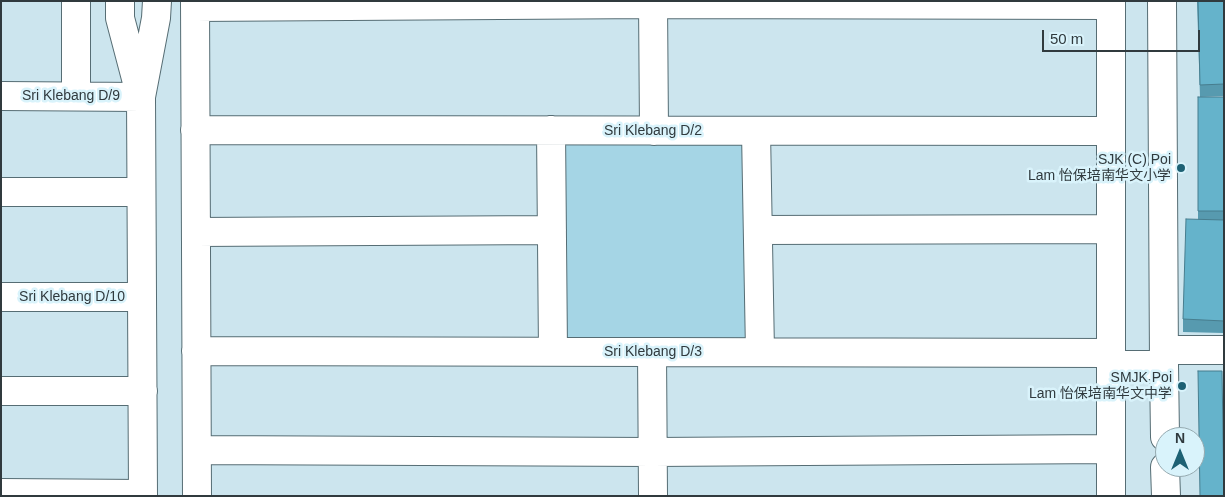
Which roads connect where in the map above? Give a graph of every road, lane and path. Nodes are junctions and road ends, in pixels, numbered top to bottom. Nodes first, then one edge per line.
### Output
1 (76, 1) edge
2 (120, 1) edge
3 (157, 1) edge
4 (1162, 1) edge
5 (653, 3) edge
6 (1111, 3) edge
7 (195, 4) edge
8 (1, 96) edge
9 (76, 96) junction
10 (141, 97) junction
11 (195, 130) junction
12 (551, 130) junction
13 (654, 131) junction
14 (756, 131) junction
15 (1111, 131) junction
16 (1, 192) edge
17 (142, 192) junction
18 (1111, 229) junction
19 (552, 230) junction
20 (758, 230) junction
21 (196, 232) junction
22 (1, 297) edge
23 (142, 297) junction
24 (1224, 350) edge
25 (196, 351) junction
26 (554, 352) junction
27 (652, 352) junction
28 (760, 352) junction
29 (1164, 357) junction
30 (1111, 359) junction
31 (142, 391) junction
32 (1, 392) edge
33 (1165, 427) edge
34 (1111, 449) junction
35 (197, 450) junction
36 (653, 452) junction
37 (1165, 477) edge
38 (1, 493) edge
39 (143, 495) edge
40 (197, 496) edge
41 (653, 496) edge
42 (1111, 496) edge
43 (1166, 496) edge

1 - 9 street
2 - 10 street
3 - 10 street
4 - 29 street
5 - 6 street
5 - 7 street
5 - 13 street
6 - 15 street
7 - 11 street
8 - 9 street, Sri Klebang D/9
9 - 10 street, Sri Klebang D/9
10 - 17 street
11 - 12 street, Sri Klebang D/2
11 - 21 street
12 - 13 street, Sri Klebang D/2
12 - 19 street
13 - 14 street, Sri Klebang D/2
14 - 15 street, Sri Klebang D/2
14 - 20 street
15 - 18 street
16 - 17 street
17 - 23 street
18 - 20 street
18 - 30 street
19 - 21 street
19 - 26 street
20 - 28 street
21 - 25 street
22 - 23 street, Sri Klebang D/10
23 - 31 street
24 - 29 street, Sri Klebang D/3
25 - 26 street, Sri Klebang D/3
25 - 35 street
26 - 27 street, Sri Klebang D/3
27 - 28 street, Sri Klebang D/3
27 - 36 street
28 - 30 street, Sri Klebang D/3
29 - 30 street, Sri Klebang D/3
29 - 33 street
30 - 34 street
31 - 32 street
31 - 39 street
34 - 36 street
34 - 42 street
35 - 36 street
35 - 40 street
36 - 41 street
37 - 43 street
38 - 39 street

